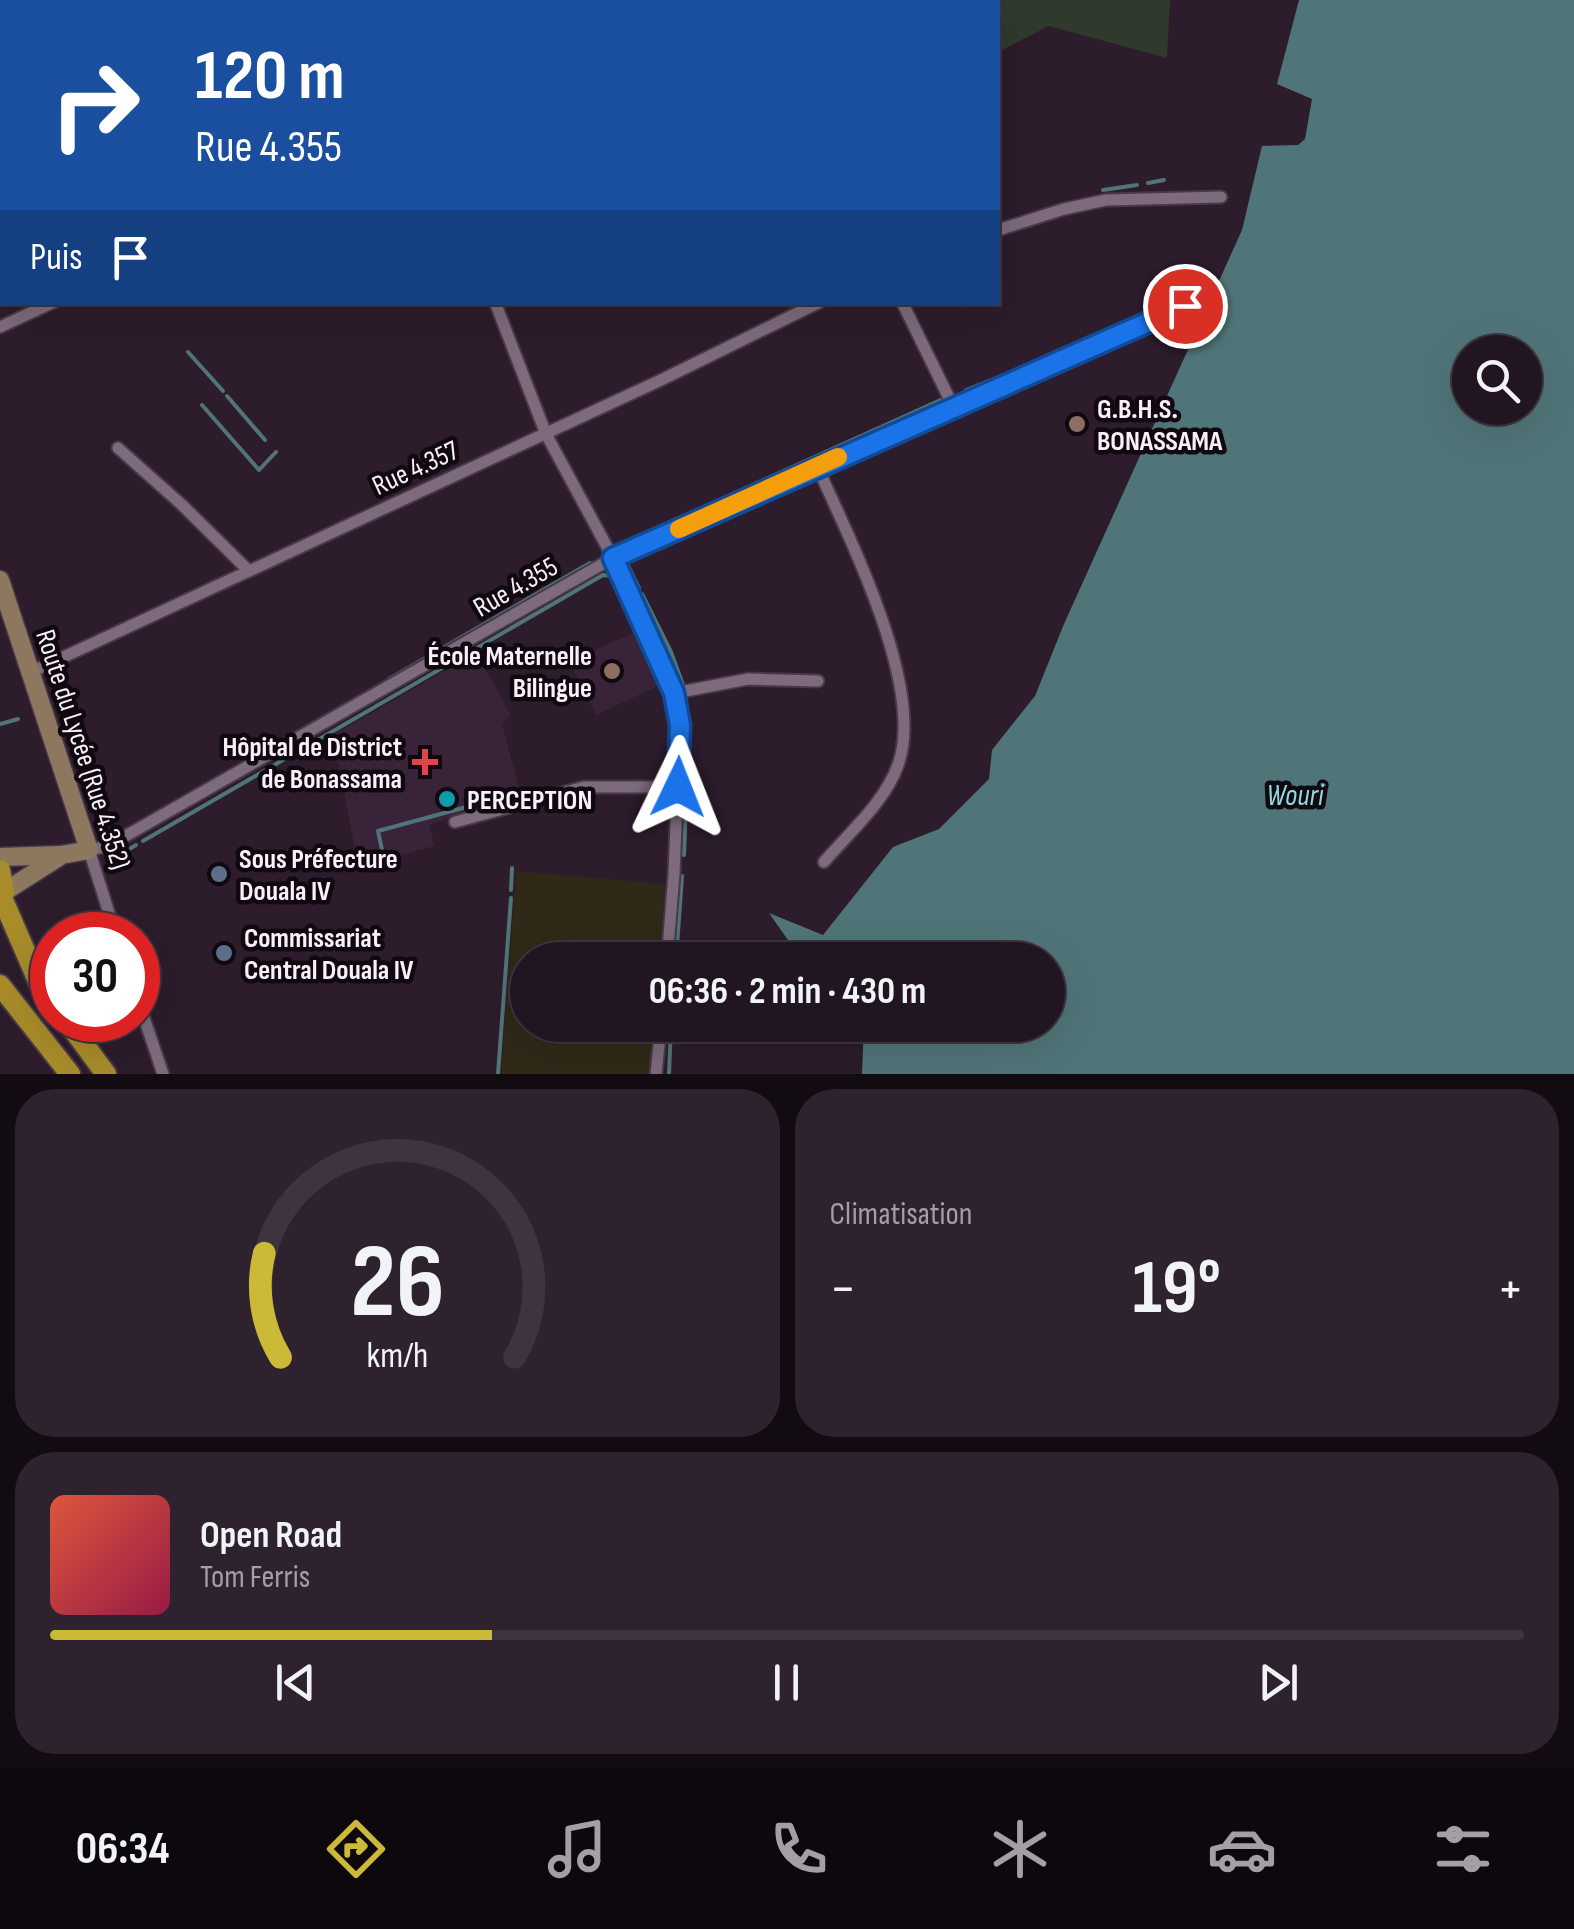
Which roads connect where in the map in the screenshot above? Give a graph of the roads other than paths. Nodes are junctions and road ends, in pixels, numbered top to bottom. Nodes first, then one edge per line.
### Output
1 (1221, 197) dead end
2 (1000, 229) edge
3 (1198, 293) dead end
4 (48, 305) edge
5 (496, 305) edge
6 (814, 305) edge
7 (903, 305) edge
8 (0, 327) edge
9 (953, 406) junction
10 (546, 434) junction
11 (118, 448) dead end
12 (817, 466) junction
13 (613, 558) junction
14 (249, 571) junction
15 (0, 580) edge
16 (28, 672) junction
17 (818, 682) dead end
18 (674, 693) junction
19 (678, 787) junction
20 (454, 822) dead end
21 (88, 850) junction
22 (61, 855) junction
23 (0, 857) edge
24 (824, 862) dead end
25 (0, 870) edge
26 (2, 899) edge
27 (108, 912) edge
28 (667, 942) edge
29 (30, 963) edge
30 (0, 985) edge
31 (82, 1042) edge
32 (152, 1042) edge
33 (659, 1042) edge
34 (70, 1074) edge
35 (106, 1074) edge
36 (163, 1074) edge
37 (656, 1074) edge

1 - 2 street
3 - 9 street, Rue 4.355
4 - 8 street
5 - 10 street
6 - 10 street, Rue 4.357
7 - 9 street
9 - 12 street, Rue 4.355
10 - 13 street
10 - 14 street, Rue 4.357
11 - 14 street
12 - 13 street, Rue 4.355
12 - 24 street
13 - 18 street
13 - 21 street, Rue 4.355
14 - 16 street, Rue 4.357
15 - 16 main road, Route du Lycée (Rue 4.352)
16 - 21 main road, Route du Lycée (Rue 4.352)
17 - 18 street
18 - 19 street
19 - 20 street
19 - 28 street
21 - 22 main road
21 - 27 street, Route du Lycée (Rue 4.352)
22 - 23 main road
22 - 26 main road
25 - 26 highway
26 - 29 highway
30 - 34 highway
31 - 35 highway
32 - 36 street
33 - 37 street

